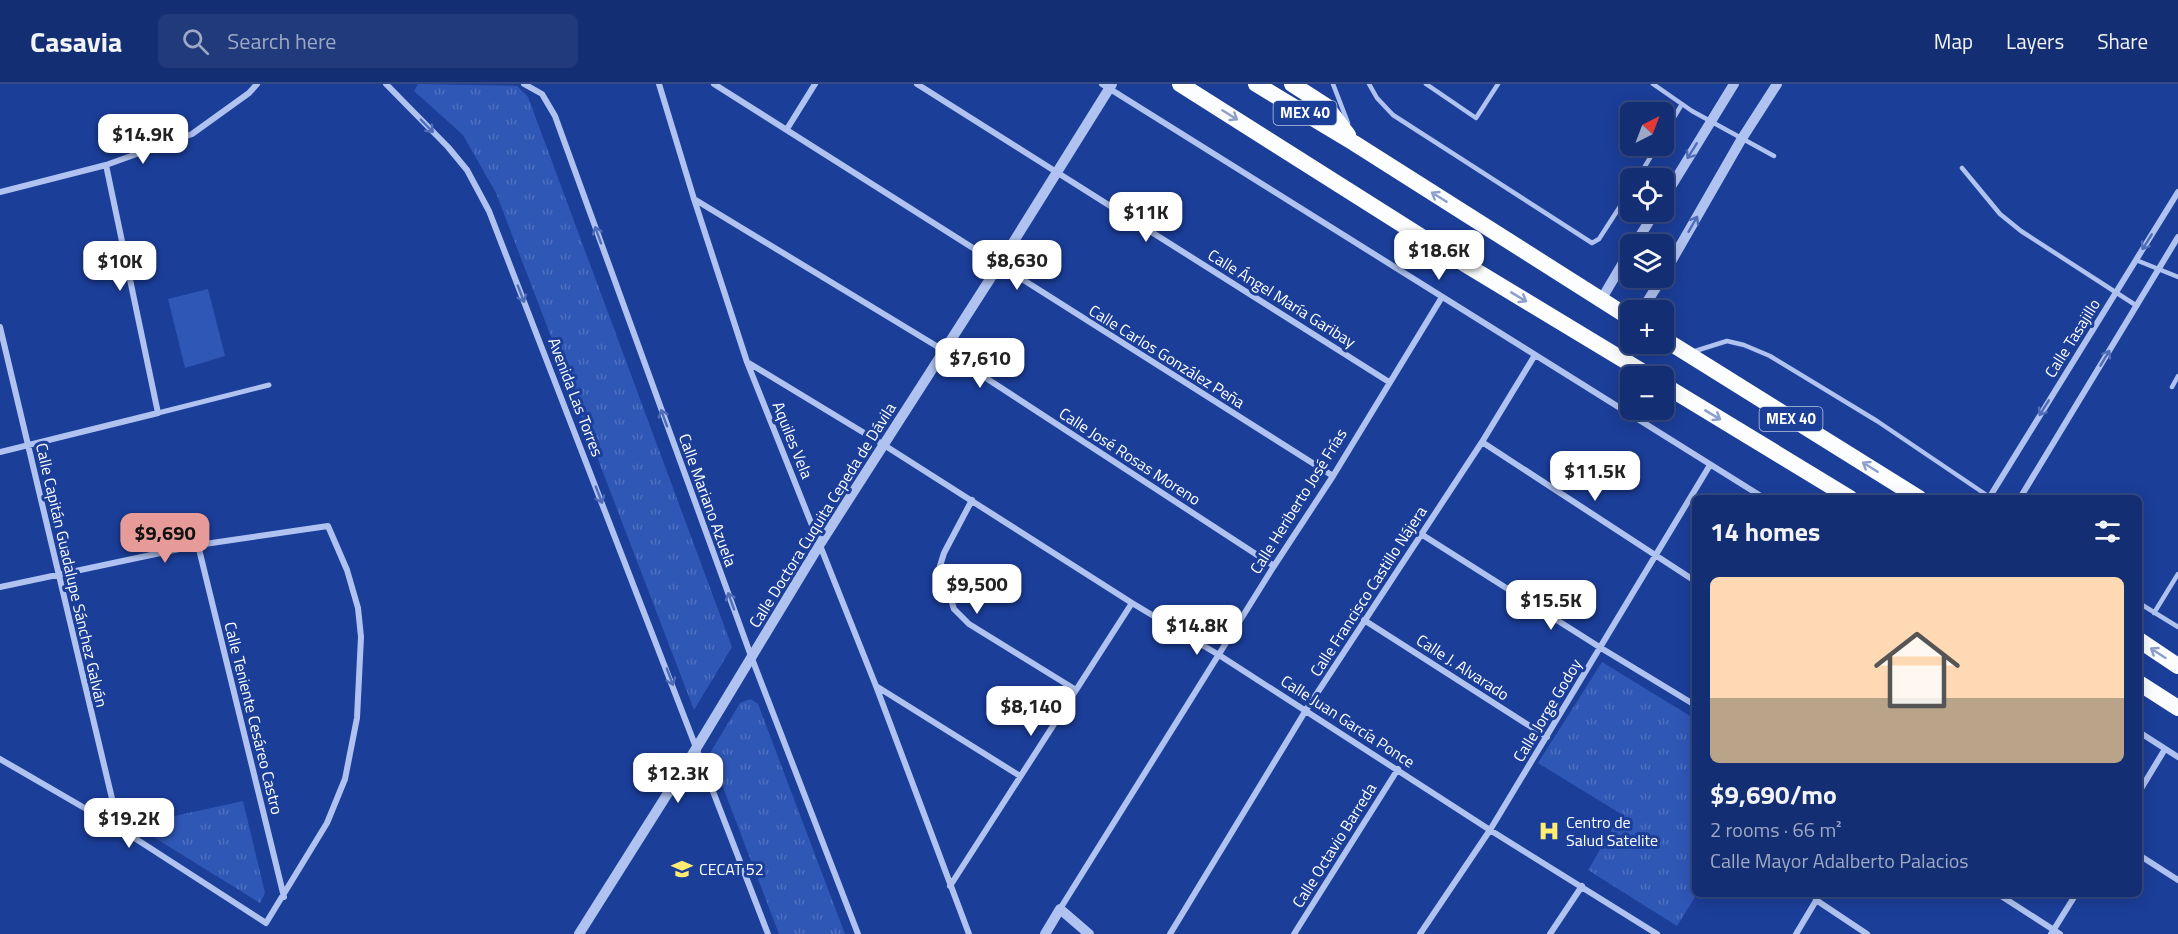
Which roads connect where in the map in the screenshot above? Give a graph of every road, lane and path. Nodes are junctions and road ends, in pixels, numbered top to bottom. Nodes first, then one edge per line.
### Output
1 (257, 84) edge
2 (386, 84) edge
3 (525, 84) edge
4 (659, 84) edge
5 (714, 84) edge
6 (815, 84) edge
7 (917, 84) edge
8 (1180, 84) edge
9 (1256, 84) edge
10 (1292, 84) edge
11 (1333, 84) edge
12 (1369, 84) edge
13 (1426, 84) edge
14 (1498, 84) edge
15 (1653, 84) edge
16 (1734, 84) edge
17 (1777, 84) edge
18 (1107, 86) edge
19 (1682, 104) junction
20 (1674, 117) edge
21 (1710, 122) junction
22 (787, 129) junction
23 (1742, 140) junction
24 (1354, 143) junction
25 (1774, 156) dead end
26 (106, 165) junction
27 (1962, 168) dead end
28 (1056, 172) junction
29 (1674, 181) edge
30 (0, 192) edge
31 (2178, 192) edge
32 (694, 199) junction
33 (1620, 206) edge
34 (2178, 237) edge
35 (1674, 257) edge
36 (2136, 260) junction
37 (999, 265) junction
38 (1620, 268) edge
39 (2158, 269) junction
40 (2178, 277) edge
41 (2116, 293) junction
42 (1442, 297) junction
43 (1601, 300) junction
44 (2137, 306) junction
45 (1620, 312) edge
46 (0, 327) edge
47 (1674, 346) edge
48 (943, 350) junction
49 (1687, 354) junction
50 (1535, 355) junction
51 (747, 362) junction
52 (1633, 366) edge
53 (2178, 376) edge
54 (1389, 382) junction
55 (269, 385) dead end
56 (2172, 387) dead end
57 (1674, 391) edge
58 (158, 413) junction
59 (1482, 442) junction
60 (884, 445) junction
61 (28, 446) junction
62 (0, 452) edge
63 (1710, 465) junction
64 (1333, 476) junction
65 (1692, 495) edge
66 (1692, 495) edge
67 (1759, 495) edge
68 (1845, 495) edge
69 (1914, 495) edge
70 (1986, 495) edge
71 (1992, 495) edge
72 (2022, 495) edge
73 (972, 500) junction
74 (1421, 534) junction
75 (820, 544) junction
76 (198, 546) junction
77 (1656, 556) junction
78 (1274, 566) junction
79 (58, 574) junction
80 (2178, 574) edge
81 (1692, 579) edge
82 (0, 587) edge
83 (1132, 603) junction
84 (2142, 605) edge
85 (2154, 613) junction
86 (1364, 620) junction
87 (2178, 627) edge
88 (2142, 642) edge
89 (1600, 648) junction
90 (1219, 655) junction
91 (751, 656) junction
92 (2178, 666) edge
93 (2142, 685) edge
94 (876, 686) junction
95 (1076, 690) junction
96 (1692, 703) edge
97 (2178, 708) edge
98 (1306, 710) junction
99 (2142, 734) edge
100 (1547, 737) junction
101 (697, 747) junction
102 (2165, 749) junction
103 (2178, 757) edge
104 (0, 759) edge
105 (1398, 770) junction
106 (1020, 776) junction
107 (2142, 787) edge
108 (119, 828) junction
109 (1490, 830) junction
110 (2142, 857) edge
111 (2178, 880) edge
112 (950, 886) junction
113 (1582, 886) junction
114 (284, 897) junction
115 (1818, 897) edge
116 (2002, 897) edge
117 (2074, 897) edge
118 (1060, 909) junction
119 (2055, 933) edge
120 (579, 934) edge
121 (768, 934) edge
122 (858, 934) edge
123 (969, 934) edge
124 (1045, 934) edge
125 (1089, 934) edge
126 (1170, 934) edge
127 (1294, 934) edge
128 (1420, 934) edge
129 (1550, 934) edge
130 (1657, 934) edge
131 (1796, 934) edge
132 (1867, 934) edge

1 - 26 street
2 -> 101 street, Avenida Las Torres
91 -> 3 street, Calle Mariano Azuela
4 - 32 street, Aquiles Vela
5 - 22 street, Calle Carlos González Peña
6 - 22 street
7 - 28 street, Calle Ángel María Garibay
8 -> 52 highway, MEX 40
9 - 24 highway, MEX 40
10 - 24 highway
11 - 24 lane
12 - 33 lane
13 - 14 lane
15 - 19 lane
16 - 21 street
17 - 23 street
18 - 28 street, Calle Doctora Cuquita Cepeda de Dávila
18 - 42 street
19 - 20 lane
19 - 21 lane
21 - 23 lane
21 -> 29 street
22 - 37 street, Calle Carlos González Peña
23 - 25 lane
35 -> 23 street
43 -> 24 highway, MEX 40
26 - 30 street
26 - 58 street
27 - 41 lane
28 - 37 street, Calle Doctora Cuquita Cepeda de Dávila
28 - 54 street, Calle Ángel María Garibay
31 -> 36 street, Calle Tasajillo
32 - 48 street, Calle José Rosas Moreno
32 - 51 street, Aquiles Vela
34 - 39 street
36 - 39 lane
36 - 41 street, Calle Tasajillo
37 - 48 street, Calle Doctora Cuquita Cepeda de Dávila
37 - 64 street, Calle Carlos González Peña
38 - 43 street
39 - 40 lane
39 - 44 street
41 - 44 lane
41 -> 71 street, Calle Tasajillo
42 - 50 street
42 - 54 street, Calle Heriberto José Frías
43 - 45 highway, MEX 40
72 -> 44 street
46 - 61 street, Calle Capitán Guadalupe Sánchez Galván
47 - 49 highway, MEX 40
48 - 60 street, Calle Doctora Cuquita Cepeda de Dávila
48 - 78 street, Calle José Rosas Moreno
69 -> 49 highway, MEX 40
49 - 70 lane
50 - 59 street, Calle Francisco Castillo Nájera
50 - 63 street
51 - 60 street, Calle Juan García Ponce
51 - 75 street, Aquiles Vela
53 - 56 lane
54 - 64 street, Calle Heriberto José Frías
55 - 58 street
57 -> 68 highway, MEX 40
58 - 61 street
59 - 74 street, Calle Francisco Castillo Nájera
59 - 77 street
60 - 73 street, Calle Juan García Ponce
60 - 75 street, Calle Doctora Cuquita Cepeda de Dávila
61 - 62 street
61 - 79 street, Calle Capitán Guadalupe Sánchez Galván
63 - 65 street, Calle Jorge Godoy
63 - 67 street
64 - 78 street, Calle Heriberto José Frías
66 - 77 street, Calle Jorge Godoy
73 - 83 street, Calle Juan García Ponce
73 - 95 street
74 - 86 street, Calle Francisco Castillo Nájera
74 - 89 street
75 - 91 street, Calle Doctora Cuquita Cepeda de Dávila
75 - 94 street, Aquiles Vela
76 - 79 street
76 - 114 street, Calle Teniente Cesáreo Castro
76 - 114 street
77 - 81 street
77 - 89 street, Calle Jorge Godoy
78 - 90 street, Calle Heriberto José Frías
79 - 82 street
79 - 108 street, Calle Capitán Guadalupe Sánchez Galván
80 - 85 lane
83 - 90 street, Calle Juan García Ponce
83 - 95 street
84 - 85 lane
85 - 87 lane
86 - 98 street, Calle Francisco Castillo Nájera
86 - 100 street, Calle J. Alvarado
92 -> 88 highway
89 - 96 street
89 - 100 street, Calle Jorge Godoy
90 - 98 street, Calle Juan García Ponce
90 - 118 street, Calle Heriberto José Frías
91 - 101 street, Calle Doctora Cuquita Cepeda de Dávila
91 - 122 street, Calle Mariano Azuela
93 - 97 highway
94 - 106 street
94 - 112 street, Aquiles Vela
95 - 106 street
98 - 105 street, Calle Juan García Ponce
98 - 126 street, Calle Francisco Castillo Nájera
99 - 102 street
100 - 109 street, Calle Jorge Godoy
101 - 120 street, Calle Doctora Cuquita Cepeda de Dávila
101 - 121 street, Avenida Las Torres
102 - 103 street
102 - 107 street
104 - 108 street
105 - 109 street, Calle Juan García Ponce
105 - 127 street, Calle Octavio Barreda
106 - 112 street
108 - 114 street
109 - 113 street, Calle Juan García Ponce
109 - 128 street, Calle Jorge Godoy
110 - 111 street
112 - 123 street, Aquiles Vela
113 - 129 street
113 - 130 street, Calle Juan García Ponce
115 - 131 street
115 - 132 street
116 - 119 street
117 - 119 street
118 - 124 street, Calle Heriberto José Frías
118 - 125 street

